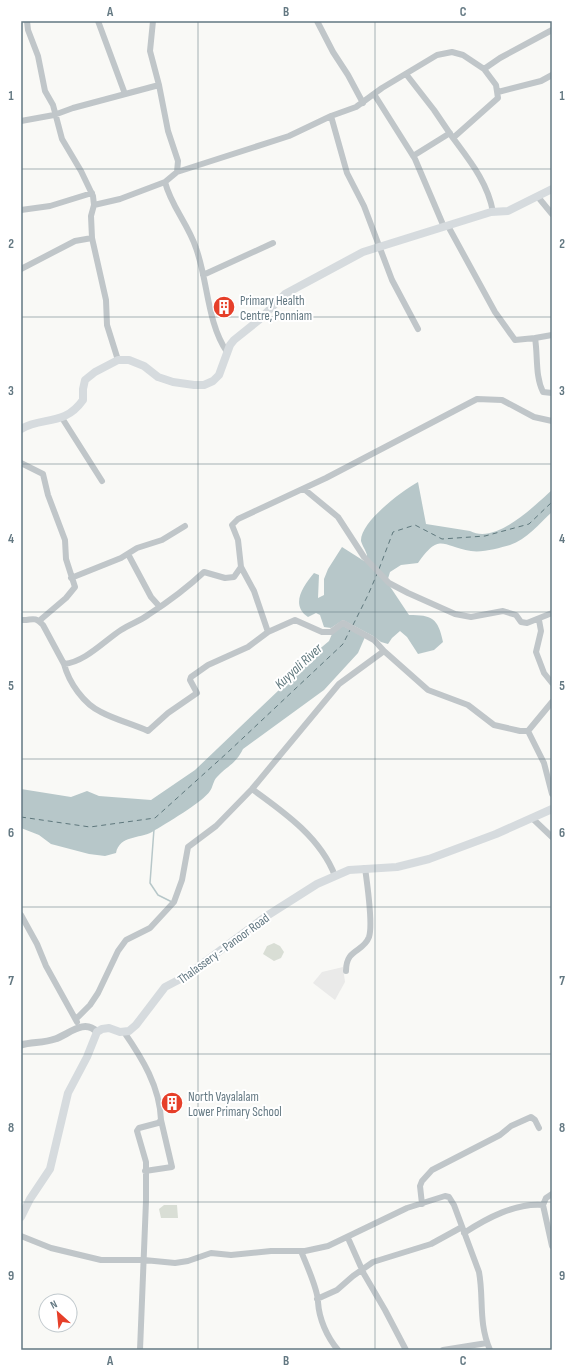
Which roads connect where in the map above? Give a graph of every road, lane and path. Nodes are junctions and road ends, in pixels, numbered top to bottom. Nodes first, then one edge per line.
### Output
1 (27, 21) edge
2 (98, 21) edge
3 (153, 21) edge
4 (317, 21) edge
5 (552, 30) edge
6 (484, 69) junction
7 (406, 74) junction
8 (552, 75) edge
9 (159, 85) junction
10 (498, 92) junction
11 (125, 94) junction
12 (374, 94) junction
13 (363, 103) junction
14 (54, 115) junction
15 (331, 116) junction
16 (21, 120) edge
17 (452, 135) junction
18 (413, 156) junction
19 (177, 172) junction
20 (165, 182) junction
21 (552, 189) edge
22 (92, 193) junction
23 (538, 197) junction
24 (94, 205) junction
25 (21, 210) edge
26 (493, 212) junction
27 (552, 214) edge
28 (446, 226) junction
29 (92, 238) junction
30 (273, 243) dead end
31 (378, 246) junction
32 (21, 268) edge
33 (203, 275) junction
34 (418, 329) dead end
35 (552, 335) edge
36 (535, 338) junction
37 (227, 352) junction
38 (118, 360) junction
39 (552, 393) edge
40 (62, 418) junction
41 (552, 421) edge
42 (22, 426) edge
43 (21, 463) edge
44 (102, 481) dead end
45 (304, 489) junction
46 (185, 526) dead end
47 (128, 554) junction
48 (241, 567) junction
49 (71, 578) junction
50 (160, 606) junction
51 (552, 613) edge
52 (21, 620) edge
53 (539, 620) junction
54 (39, 621) junction
55 (268, 632) junction
56 (384, 651) junction
57 (64, 664) junction
58 (552, 683) edge
59 (552, 702) edge
60 (528, 731) junction
61 (252, 789) junction
62 (552, 794) edge
63 (552, 809) edge
64 (532, 818) junction
65 (552, 837) edge
66 (365, 868) junction
67 (335, 876) junction
68 (21, 915) edge
69 (346, 971) dead end
70 (76, 1020) junction
71 (79, 1027) junction
72 (97, 1032) junction
73 (124, 1032) junction
74 (21, 1045) edge
75 (161, 1120) junction
76 (539, 1128) dead end
77 (145, 1171) junction
78 (552, 1194) edge
79 (422, 1204) junction
80 (543, 1205) junction
81 (21, 1216) edge
82 (463, 1230) junction
83 (21, 1236) edge
84 (348, 1238) junction
85 (552, 1246) edge
86 (301, 1251) junction
87 (144, 1260) junction
88 (362, 1270) junction
89 (317, 1299) junction
90 (487, 1343) junction
91 (140, 1350) edge
92 (338, 1350) edge
93 (406, 1350) edge
94 (443, 1350) edge
95 (490, 1350) edge

1 - 14 street
2 - 11 street
3 - 9 street
4 - 13 street
5 - 6 street
6 - 7 street
6 - 10 street
7 - 12 street
7 - 17 street
8 - 10 street
9 - 11 street
9 - 19 street
10 - 17 street
11 - 14 street
12 - 13 street
12 - 18 street
13 - 15 street
14 - 16 street
14 - 22 street
15 - 19 street
15 - 31 street
17 - 18 street
17 - 26 street
18 - 28 street
19 - 20 street
20 - 24 street
20 - 33 street
21 - 23 main road
22 - 24 street
22 - 25 street
23 - 26 main road
23 - 27 street
24 - 29 street
26 - 28 main road
28 - 31 main road
28 - 36 street
29 - 32 street
29 - 38 street
30 - 33 street
31 - 34 street
31 - 37 main road
33 - 37 street
35 - 36 street
36 - 39 street
37 - 38 main road
38 - 40 main road
40 - 42 main road
40 - 44 street
41 - 45 street
43 - 49 street
45 - 48 street
45 - 53 street
46 - 47 street
47 - 49 street
47 - 50 street
48 - 50 street
48 - 55 street
49 - 54 street
50 - 57 street
51 - 53 street
52 - 54 street
53 - 58 street
54 - 57 street
55 - 56 street
55 - 57 street
56 - 60 street
56 - 61 street
59 - 60 street
60 - 62 street
61 - 67 street
61 - 70 street
63 - 64 main road, Thalassery - Panoor Road
64 - 65 street
64 - 66 main road, Thalassery - Panoor Road
66 - 67 main road, Thalassery - Panoor Road
66 - 69 street
67 - 73 main road, Thalassery - Panoor Road
68 - 70 street
70 - 71 street
71 - 72 street
71 - 74 street
72 - 73 main road
72 - 81 main road
73 - 75 street
75 - 77 street
75 - 77 street
76 - 79 street
77 - 87 street
78 - 80 street
79 - 82 street
79 - 84 street
80 - 82 street
80 - 85 street
82 - 88 street
82 - 90 street
83 - 87 street
84 - 86 street
84 - 88 street
86 - 87 street
86 - 89 street
87 - 91 street
88 - 89 street
88 - 93 street
89 - 92 street
90 - 94 street
90 - 95 street

